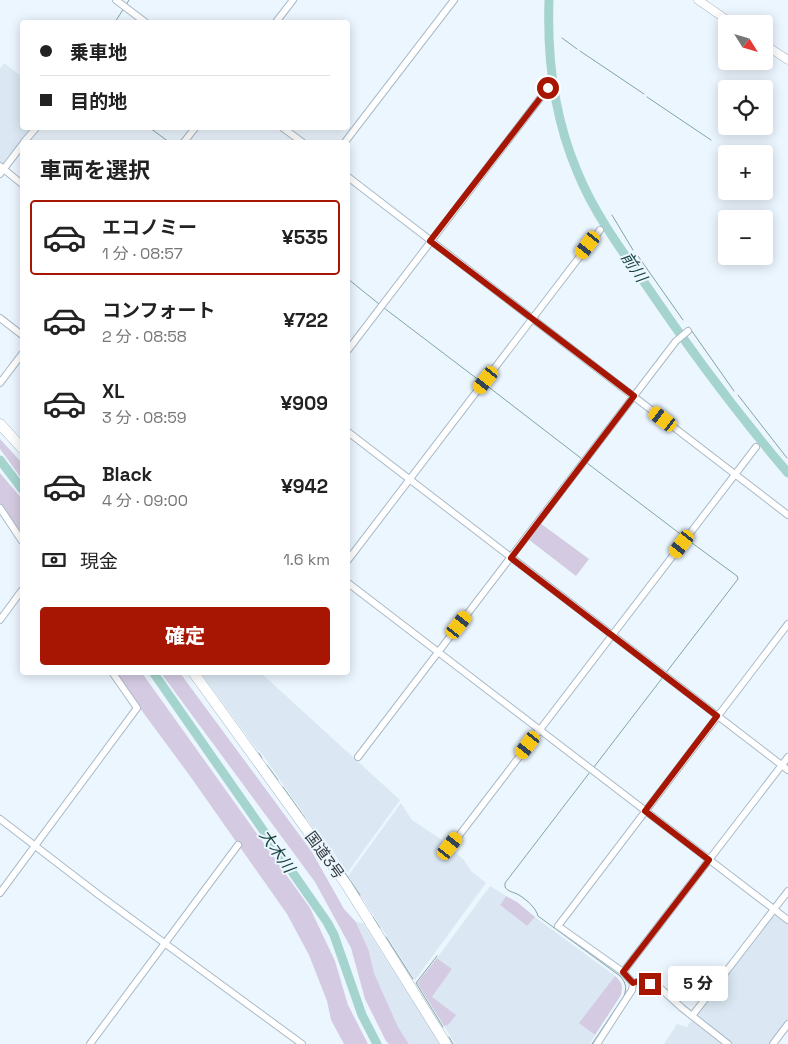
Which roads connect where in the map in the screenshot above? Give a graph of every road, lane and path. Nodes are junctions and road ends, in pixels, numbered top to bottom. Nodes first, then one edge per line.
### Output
1 (293, 0) edge
2 (454, 0) edge
3 (698, 0) edge
4 (119, 2) edge
5 (720, 15) edge
6 (142, 20) edge
7 (278, 20) edge
8 (773, 50) edge
9 (788, 60) edge
10 (548, 88) dead end
11 (34, 130) edge
12 (194, 130) edge
13 (285, 130) edge
14 (26, 140) edge
15 (186, 140) edge
16 (299, 140) edge
17 (347, 140) edge
18 (20, 148) edge
19 (1, 170) edge
20 (350, 179) edge
21 (20, 183) edge
22 (600, 230) dead end
23 (430, 241) junction
24 (0, 318) edge
25 (532, 319) junction
26 (688, 331) dead end
27 (20, 333) edge
28 (350, 347) edge
29 (20, 357) edge
30 (0, 383) edge
31 (634, 396) junction
32 (0, 424) edge
33 (350, 434) edge
34 (20, 446) edge
35 (756, 448) dead end
36 (735, 475) junction
37 (409, 480) junction
38 (0, 508) edge
39 (788, 515) edge
40 (20, 539) edge
41 (350, 557) edge
42 (511, 558) junction
43 (350, 585) edge
44 (20, 593) edge
45 (0, 620) edge
46 (788, 624) edge
47 (612, 636) junction
48 (438, 653) junction
49 (114, 675) edge
50 (195, 675) edge
51 (717, 716) junction
52 (539, 730) junction
53 (358, 757) dead end
54 (788, 757) edge
55 (782, 765) junction
56 (788, 770) edge
57 (645, 811) junction
58 (0, 819) edge
59 (35, 845) junction
60 (238, 845) dead end
61 (450, 846) dead end
62 (709, 860) junction
63 (788, 891) edge
64 (0, 893) edge
65 (774, 910) junction
66 (788, 920) edge
67 (164, 942) junction
68 (623, 972) junction
69 (633, 983) junction
70 (692, 1016) junction
71 (788, 1024) edge
72 (294, 1042) edge
73 (90, 1044) edge
74 (302, 1044) edge
75 (446, 1044) edge
76 (596, 1044) edge
77 (728, 1044) edge
78 (773, 1044) edge

1 - 7 street
2 - 17 street
3 - 5 street
4 - 6 street
8 - 9 street
10 - 23 street
11 - 14 street
12 - 15 street
13 - 16 street
18 - 19 street
19 - 21 street
20 - 23 street
22 - 25 street
23 - 25 street
23 - 28 street
24 - 27 street
25 - 31 street
25 - 37 street
26 - 31 street
29 - 30 street
31 - 36 street
31 - 42 street
32 - 34 highway
33 - 37 street
35 - 36 street
36 - 39 street
36 - 47 street
37 - 41 street
37 - 42 street
38 - 40 street
42 - 47 street
42 - 48 street
43 - 48 street
44 - 45 street
46 - 51 street
47 - 51 street
47 - 52 street
48 - 52 street
48 - 53 street
49 - 59 street
50 - 75 highway, 国道3号
51 - 55 street
51 - 57 street
52 - 57 street
52 - 61 street
54 - 55 street
55 - 56 street
55 - 62 street
57 - 62 street
57 - 68 street
58 - 59 street
59 - 64 street
59 - 67 street
60 - 67 street
62 - 65 street
62 - 68 street
63 - 65 street
65 - 66 street
65 - 70 street
67 - 72 street
67 - 73 street
68 - 69 street
69 - 70 street
69 - 76 street
70 - 77 street
71 - 78 street
72 - 74 street

